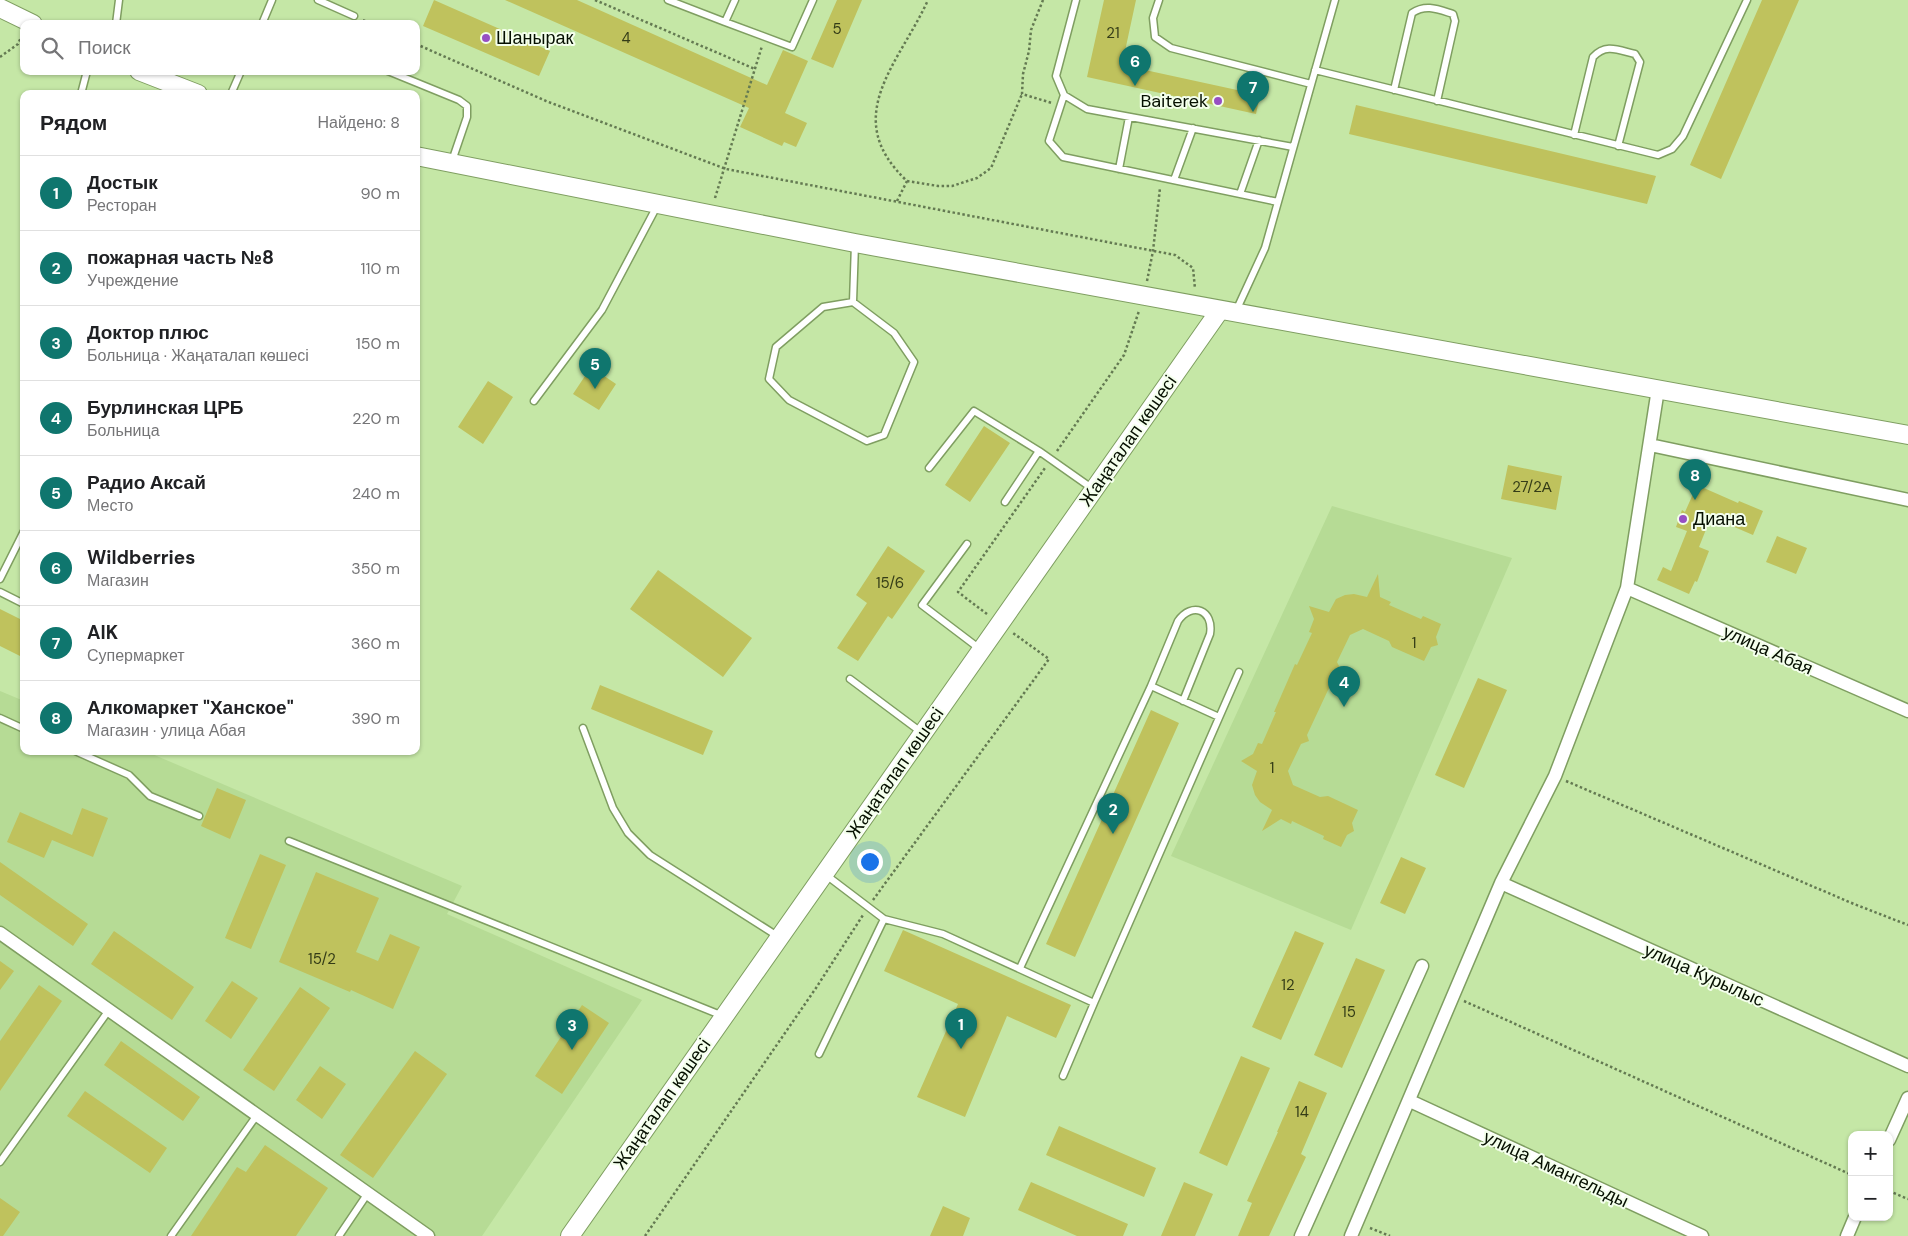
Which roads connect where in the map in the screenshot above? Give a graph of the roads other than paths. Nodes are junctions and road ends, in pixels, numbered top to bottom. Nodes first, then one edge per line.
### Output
1 (119, 0) edge
2 (272, 0) edge
3 (318, 0) edge
4 (668, 0) edge
5 (735, 0) edge
6 (813, 0) edge
7 (1076, 0) edge
8 (1159, 0) edge
9 (1335, 0) edge
10 (1747, 0) edge
11 (0, 8) edge
12 (354, 16) dead end
13 (25, 20) edge
14 (116, 20) edge
15 (265, 20) edge
16 (725, 22) junction
17 (1315, 70) junction
18 (86, 75) edge
19 (146, 75) edge
20 (239, 75) edge
21 (398, 75) edge
22 (1311, 84) junction
23 (82, 90) edge
24 (182, 90) edge
25 (233, 90) edge
26 (1394, 90) junction
27 (1064, 95) junction
28 (1437, 101) junction
29 (1129, 117) junction
30 (1193, 128) junction
31 (1574, 135) junction
32 (1259, 140) junction
33 (1618, 146) junction
34 (1293, 147) junction
35 (420, 157) edge
36 (451, 163) junction
37 (1119, 169) junction
38 (1174, 180) junction
39 (1240, 194) junction
40 (1278, 202) junction
41 (658, 204) junction
42 (855, 243) junction
43 (853, 302) junction
44 (1228, 311) junction
45 (1658, 390) junction
46 (534, 401) dead end
47 (1908, 435) edge
48 (1650, 444) junction
49 (1039, 451) junction
50 (929, 468) dead end
51 (1094, 490) junction
52 (1908, 500) edge
53 (1005, 502) dead end
54 (20, 540) edge
55 (967, 544) dead end
56 (0, 579) edge
57 (1627, 588) junction
58 (0, 592) edge
59 (20, 602) edge
60 (981, 650) junction
61 (1239, 672) dead end
62 (850, 679) dead end
63 (1151, 686) junction
64 (1183, 701) junction
65 (1908, 711) edge
66 (1218, 717) junction
67 (0, 718) edge
68 (20, 726) edge
69 (583, 728) dead end
70 (922, 733) junction
71 (84, 755) edge
72 (199, 816) dead end
73 (289, 841) dead end
74 (825, 874) junction
75 (1501, 883) junction
76 (884, 919) junction
77 (0, 933) edge
78 (780, 938) junction
79 (1422, 966) dead end
80 (1020, 968) junction
81 (1094, 1003) junction
82 (109, 1010) junction
83 (724, 1016) junction
84 (819, 1054) dead end
85 (1908, 1066) edge
86 (1063, 1076) dead end
87 (1908, 1098) edge
88 (1410, 1102) junction
89 (258, 1115) junction
90 (1893, 1131) edge
91 (0, 1162) edge
92 (368, 1193) junction
93 (1854, 1221) edge
94 (171, 1236) edge
95 (339, 1236) edge
96 (428, 1236) edge
97 (570, 1236) edge
98 (1301, 1236) edge
99 (1351, 1236) edge
100 (1702, 1236) edge
101 (1848, 1236) edge

1 - 14 lane
2 - 15 lane
3 - 12 lane
4 - 16 lane
5 - 16 lane
6 - 16 lane
7 - 27 lane
8 - 22 lane
9 - 17 lane
10 - 33 lane
11 - 13 main road
17 - 22 lane
17 - 26 lane
18 - 23 lane
19 - 24 main road
20 - 25 lane
21 - 36 lane
22 - 34 lane
26 - 28 lane
26 - 28 lane
27 - 29 lane
27 - 37 lane
28 - 31 lane
29 - 30 lane
29 - 37 lane
30 - 32 lane
30 - 38 lane
31 - 33 lane
31 - 33 lane
32 - 34 lane
32 - 39 lane
34 - 40 lane
35 - 36 main road
36 - 41 main road
37 - 38 lane
38 - 39 lane
39 - 40 lane
40 - 44 lane
41 - 42 main road
41 - 46 lane
42 - 43 lane
42 - 44 main road
43 - 43 lane
44 - 45 main road
44 - 51 main road, Жаңаталап көшесі
45 - 47 main road
45 - 48 street
48 - 52 street
48 - 57 street
49 - 50 lane
49 - 51 lane
49 - 53 lane
51 - 60 main road, Жаңаталап көшесі
54 - 56 lane
55 - 60 lane
57 - 65 street, улица Абая
57 - 75 street
58 - 59 lane
60 - 70 main road, Жаңаталап көшесі
61 - 66 lane
62 - 70 lane
63 - 64 lane
63 - 64 lane
63 - 80 lane
64 - 66 lane
66 - 81 lane
67 - 68 lane
69 - 78 lane
70 - 74 main road, Жаңаталап көшесі
71 - 72 lane
73 - 83 lane
74 - 76 lane
74 - 78 main road, Жаңаталап көшесі
75 - 85 street, улица Курылыс
75 - 88 street
76 - 80 lane
76 - 84 lane
77 - 82 street
78 - 83 main road, Жаңаталап көшесі
79 - 98 street
80 - 81 lane
81 - 86 lane
82 - 89 street
82 - 91 lane
83 - 97 main road, Жаңаталап көшесі
87 - 90 street
88 - 99 street
88 - 100 street, улица Амангельды
89 - 92 street
89 - 94 lane
92 - 95 lane
92 - 96 street
93 - 101 street

